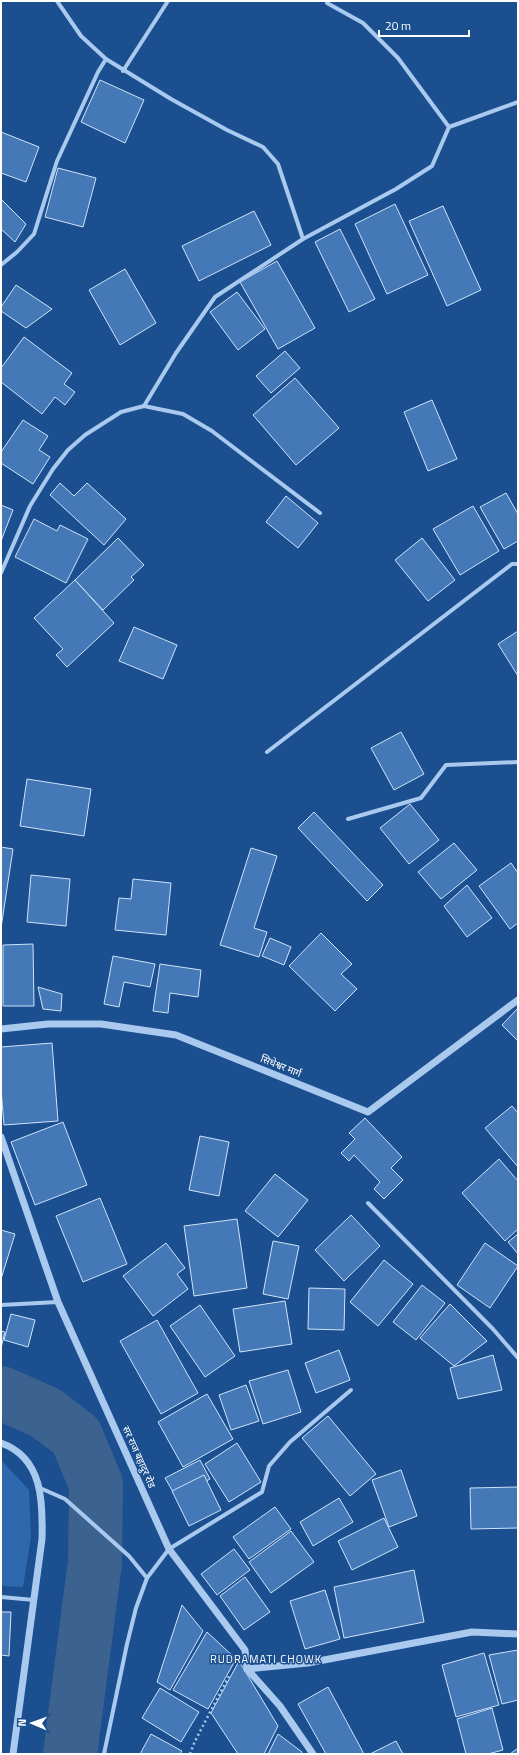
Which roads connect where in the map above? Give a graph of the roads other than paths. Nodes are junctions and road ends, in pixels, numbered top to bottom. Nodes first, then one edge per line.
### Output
1 (56, 1) edge
2 (168, 1) edge
3 (327, 3) dead end
4 (106, 59) junction
5 (123, 71) junction
6 (518, 102) edge
7 (449, 127) junction
8 (303, 239) junction
9 (1, 265) edge
10 (144, 406) junction
11 (320, 513) dead end
12 (518, 564) edge
13 (1, 573) edge
14 (267, 752) dead end
15 (518, 762) edge
16 (348, 819) dead end
17 (518, 1000) edge
18 (1, 1029) edge
19 (1, 1137) edge
20 (368, 1203) dead end
21 (58, 1302) junction
22 (1, 1305) edge
23 (518, 1358) edge
24 (351, 1390) dead end
25 (1, 1443) edge
26 (40, 1488) junction
27 (169, 1549) junction
28 (147, 1578) junction
29 (1, 1597) edge
30 (34, 1600) junction
31 (518, 1634) edge
32 (247, 1669) junction
33 (13, 1754) edge
34 (104, 1754) edge
35 (313, 1754) edge

1 - 4 street
2 - 5 street
3 - 7 street
4 - 5 street
4 - 9 street
5 - 8 street
6 - 7 street
7 - 8 street
8 - 10 street
10 - 11 street
10 - 13 street
12 - 14 street
15 - 16 street
17 - 18 street, सिधेश्वर मार्ग
19 - 21 street, सर राज बहादुर रोड
20 - 23 street
21 - 22 street
21 - 27 street, सर राज बहादुर रोड
24 - 27 street
25 - 26 street
26 - 28 street
26 - 30 street
27 - 28 street
27 - 32 street, सर राज बहादुर रोड
28 - 34 street
29 - 30 street
30 - 33 street
31 - 32 street
32 - 35 street

